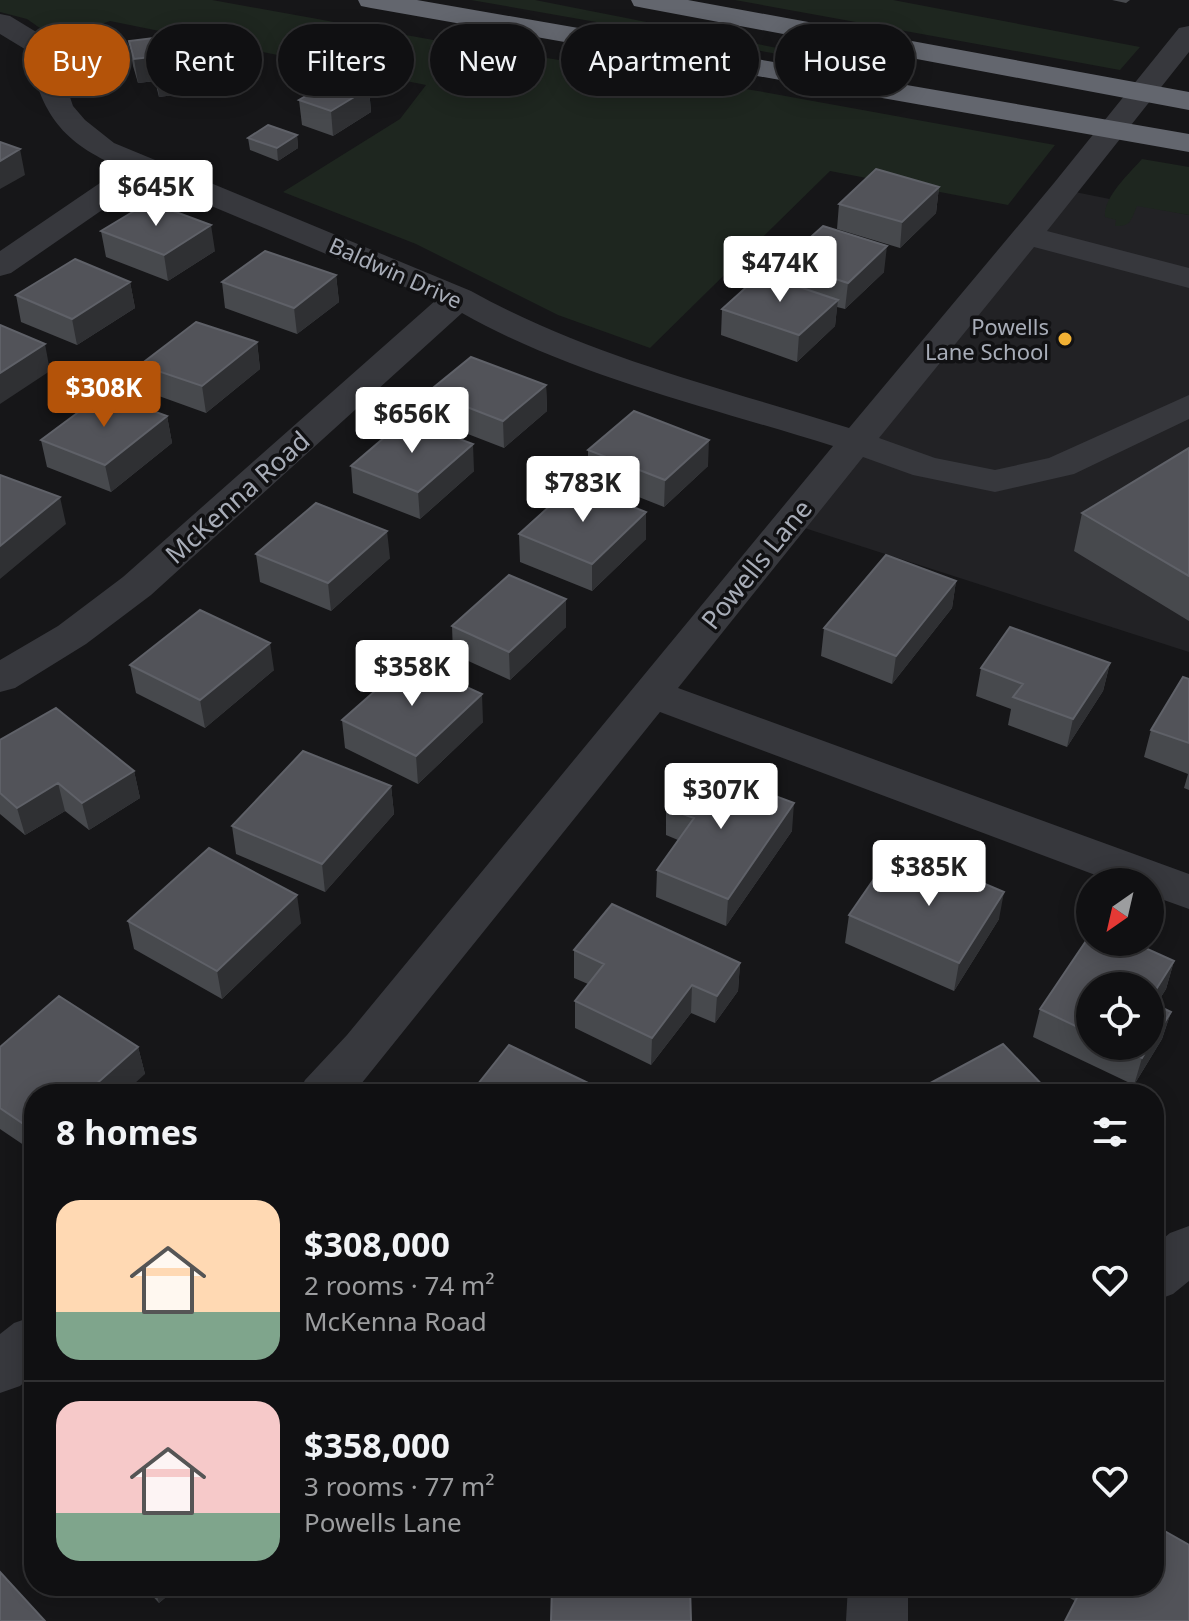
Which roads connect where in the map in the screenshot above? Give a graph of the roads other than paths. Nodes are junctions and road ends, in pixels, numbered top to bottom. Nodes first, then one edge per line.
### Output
1 (371, 0) edge
2 (644, 0) edge
3 (0, 22) edge
4 (1187, 36) edge
5 (1189, 101) edge
6 (1189, 143) edge
7 (144, 167) junction
8 (1028, 236) junction
9 (0, 266) edge
10 (1189, 278) edge
11 (459, 298) junction
12 (1189, 406) edge
13 (856, 442) junction
14 (0, 678) edge
15 (651, 693) junction
16 (1189, 892) edge
17 (332, 1084) edge
18 (1189, 1249) edge
19 (1164, 1270) edge
20 (24, 1348) edge
21 (0, 1368) edge
22 (878, 1596) edge
23 (877, 1621) edge

1 - 6 highway
2 - 5 highway
3 - 7 street, Baldwin Drive
4 - 8 street, Powells Lane
7 - 9 street
7 - 11 street, Baldwin Drive
8 - 10 street
8 - 13 street, Powells Lane
11 - 13 street, Baldwin Drive
11 - 14 street, McKenna Road
12 - 13 street, Baldwin Drive
13 - 15 street, Powells Lane
15 - 16 street
15 - 17 street, Powells Lane
18 - 19 street
20 - 21 street
22 - 23 street

